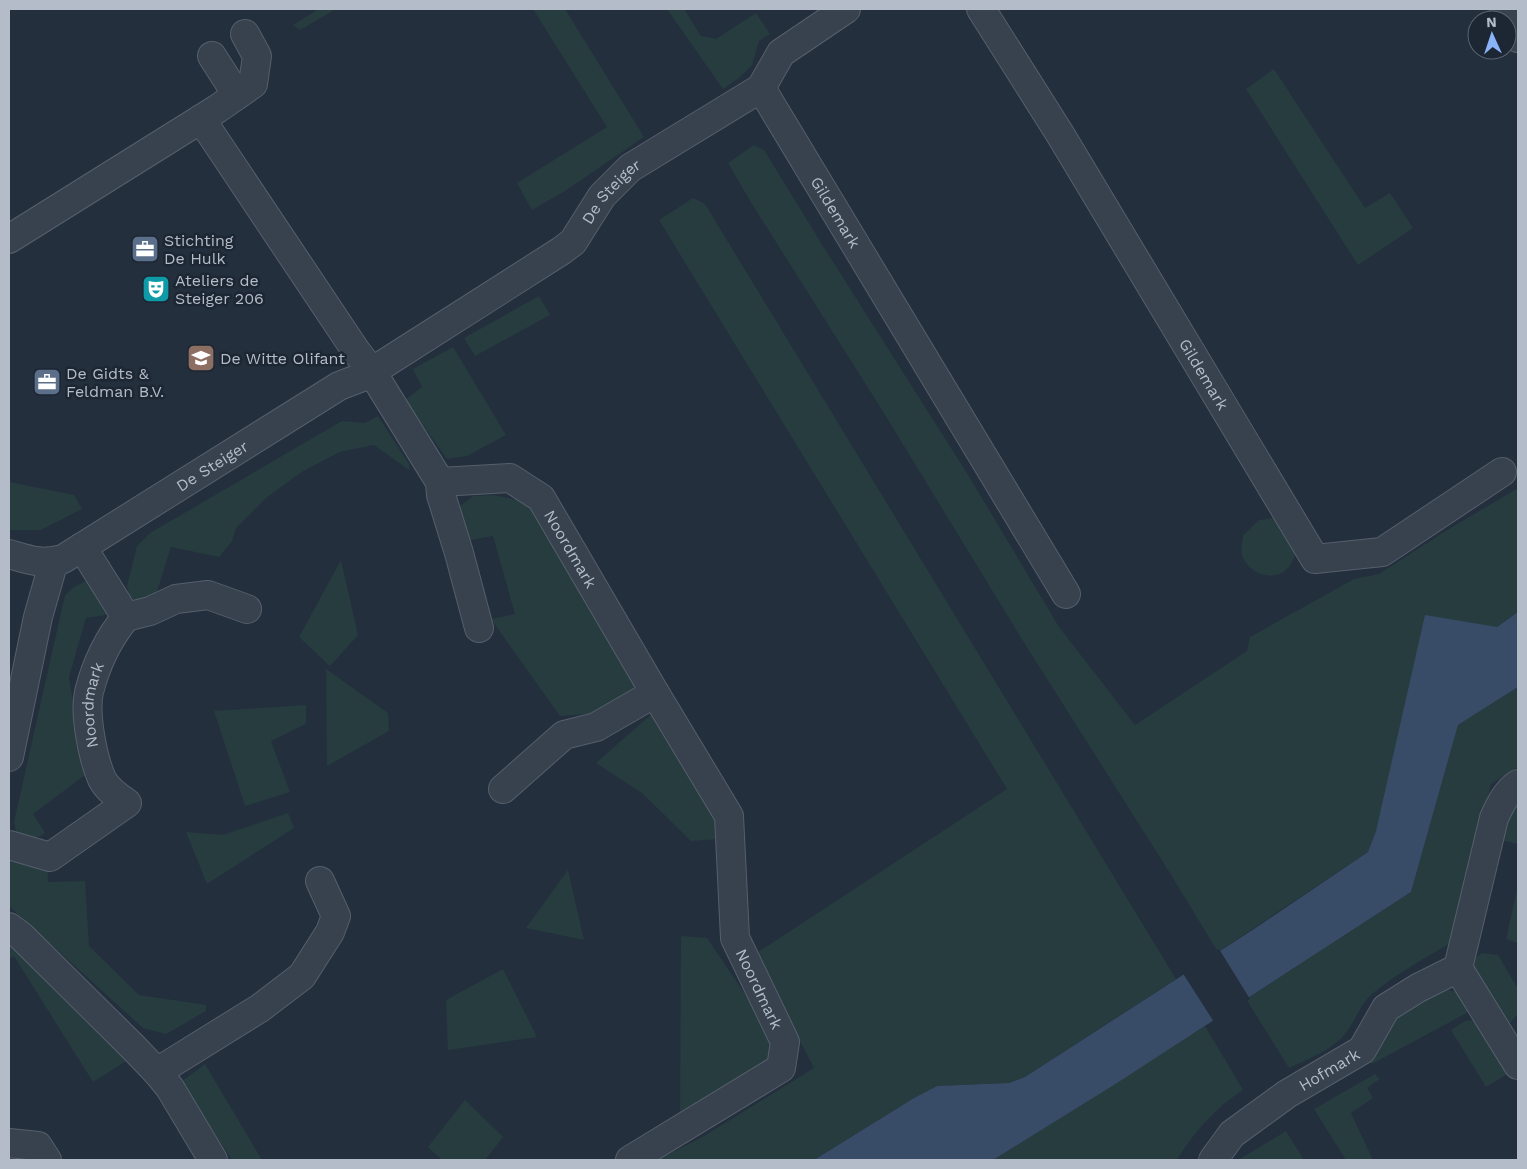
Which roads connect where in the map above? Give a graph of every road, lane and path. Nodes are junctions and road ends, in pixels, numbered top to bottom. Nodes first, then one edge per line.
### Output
1 (846, 9) edge
2 (981, 9) edge
3 (1504, 9) edge
4 (245, 34) dead end
5 (1518, 38) edge
6 (212, 56) dead end
7 (761, 88) junction
8 (236, 96) junction
9 (201, 119) junction
10 (9, 239) edge
11 (372, 372) junction
12 (1502, 472) dead end
13 (440, 482) junction
14 (82, 547) junction
15 (9, 554) edge
16 (54, 561) junction
17 (1066, 594) dead end
18 (247, 609) dead end
19 (126, 617) junction
20 (479, 628) dead end
21 (655, 692) junction
22 (9, 757) edge
23 (1518, 784) edge
24 (502, 790) dead end
25 (9, 844) edge
26 (320, 881) dead end
27 (9, 927) edge
28 (1458, 968) junction
29 (1518, 1065) edge
30 (157, 1072) junction
31 (9, 1143) edge
32 (47, 1160) edge
33 (213, 1160) edge
34 (630, 1160) edge
35 (1213, 1160) edge

1 - 7 street
2 - 12 street, Gildemark
3 - 5 street
4 - 8 street
6 - 8 street
7 - 11 street, De Steiger
7 - 17 street, Gildemark
8 - 9 street
9 - 10 street
9 - 11 street
11 - 13 street
11 - 14 street, De Steiger
13 - 20 street
13 - 21 street, Noordmark
14 - 16 street, De Steiger
14 - 19 street
15 - 16 street, De Steiger
16 - 22 street
18 - 19 street
19 - 25 street, Noordmark
21 - 24 street
21 - 34 street, Noordmark
23 - 28 street
26 - 30 street
27 - 30 street
28 - 29 street
28 - 35 street, Hofmark
30 - 33 street
31 - 32 street

